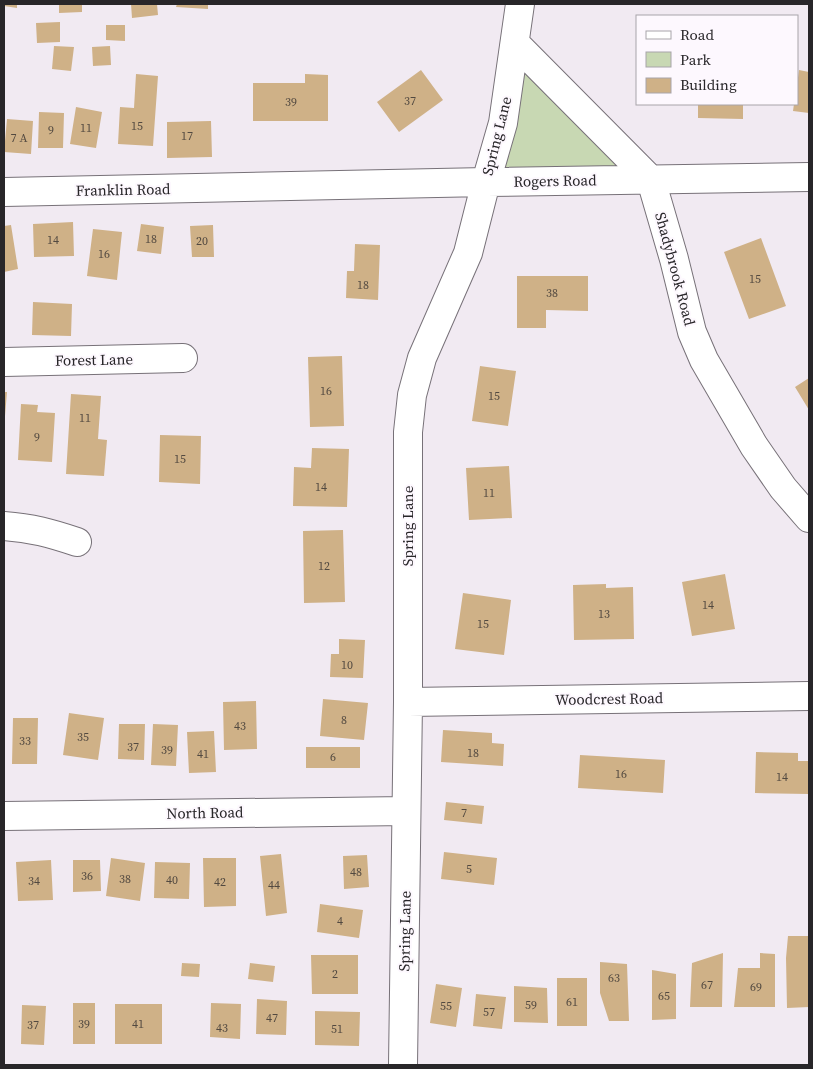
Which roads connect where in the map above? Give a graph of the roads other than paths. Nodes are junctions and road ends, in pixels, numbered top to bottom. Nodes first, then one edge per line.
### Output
1 (520, 4) edge
2 (515, 43) junction
3 (809, 177) edge
4 (651, 180) junction
5 (486, 182) junction
6 (241, 188) joint
7 (4, 192) edge
8 (183, 358) dead end
9 (4, 362) edge
10 (809, 518) edge
11 (4, 526) edge
12 (77, 542) dead end
13 (809, 696) edge
14 (408, 702) junction
15 (406, 811) junction
16 (4, 816) edge
17 (403, 1065) edge

1 - 2 street, Spring Lane
2 - 4 street, Shadybrook Road
2 - 5 street, Spring Lane
3 - 4 street, Rogers Road
4 - 5 street, Rogers Road
4 - 10 street, Shadybrook Road
5 - 6 street, Rogers Road
5 - 14 street, Spring Lane
6 - 7 street, Franklin Road
8 - 9 street, Forest Lane
11 - 12 street
13 - 14 street, Woodcrest Road
14 - 15 street, Spring Lane
15 - 16 street, North Road
15 - 17 street, Spring Lane

